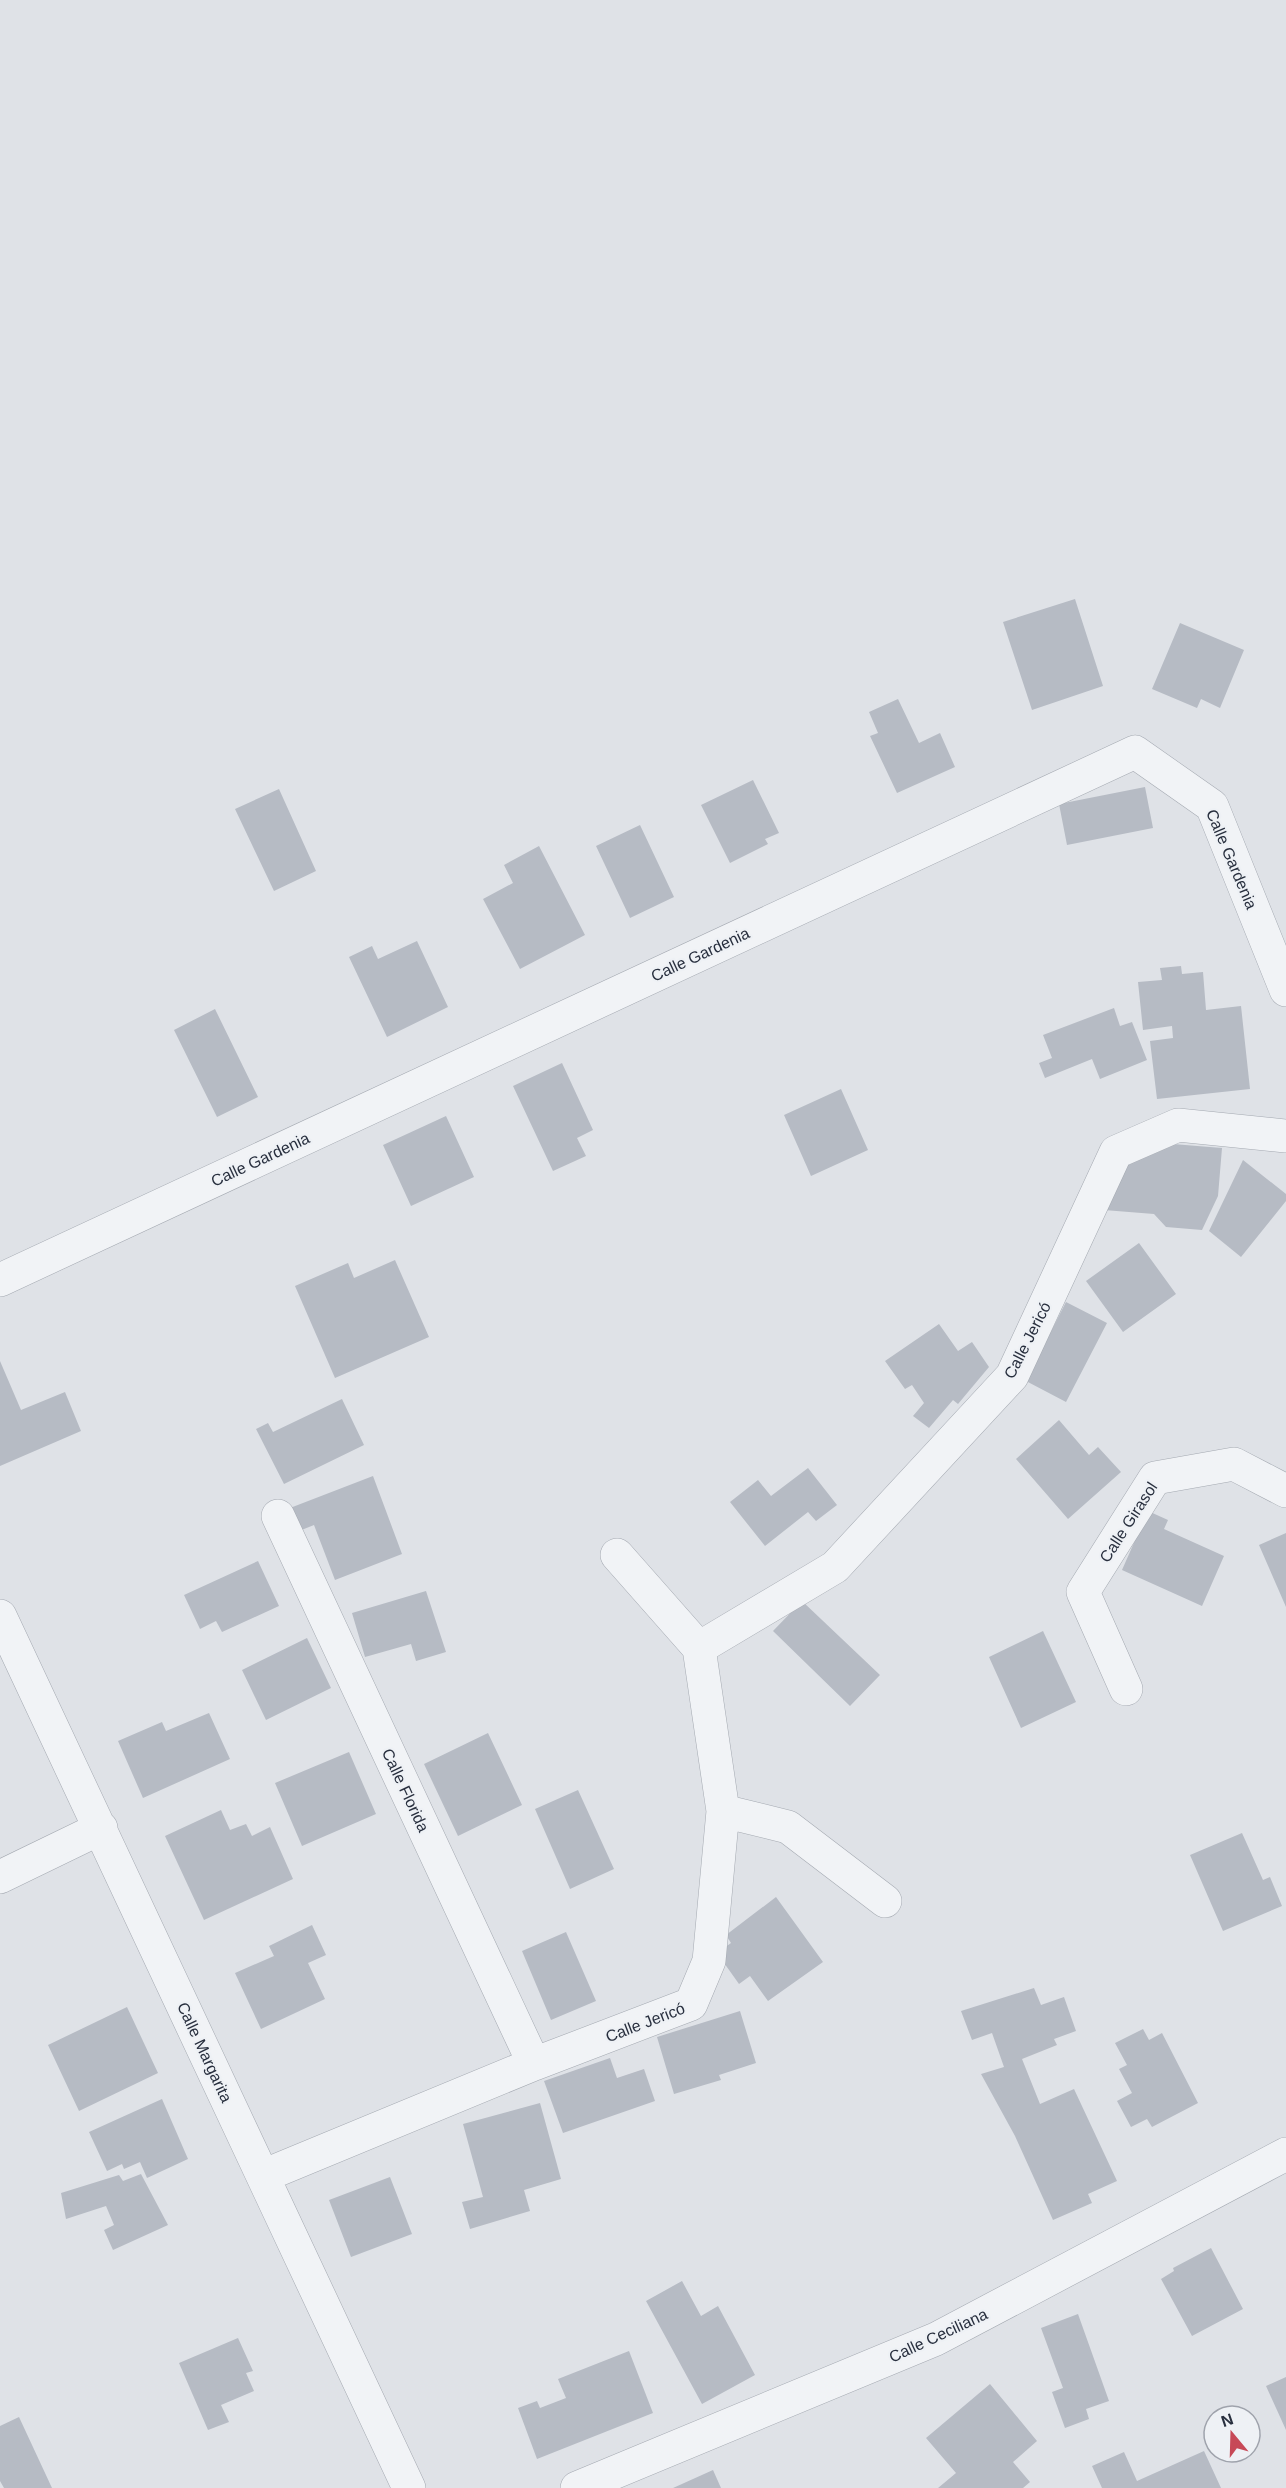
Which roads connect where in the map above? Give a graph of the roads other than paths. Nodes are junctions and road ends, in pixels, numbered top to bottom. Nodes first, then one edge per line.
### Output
1 (1286, 990) edge
2 (1286, 1136) edge
3 (0, 1280) edge
4 (1286, 1491) edge
5 (278, 1516) dead end
6 (617, 1555) dead end
7 (0, 1616) edge
8 (699, 1648) junction
9 (1126, 1689) dead end
10 (723, 1811) junction
11 (101, 1828) junction
12 (0, 1876) edge
13 (885, 1901) dead end
14 (534, 2064) junction
15 (1286, 2154) edge
16 (263, 2176) junction
17 (409, 2488) edge
18 (577, 2488) edge

1 - 3 street, Calle Gardenia
2 - 8 street, Calle Jericó
4 - 9 street, Calle Girasol
5 - 14 street, Calle Florida
6 - 8 street
7 - 11 street, Calle Margarita
8 - 10 street, Calle Jericó
10 - 13 street
10 - 14 street, Calle Jericó
11 - 12 street
11 - 16 street, Calle Margarita
14 - 16 street, Calle Jericó
15 - 18 street, Calle Ceciliana
16 - 17 street, Calle Margarita

